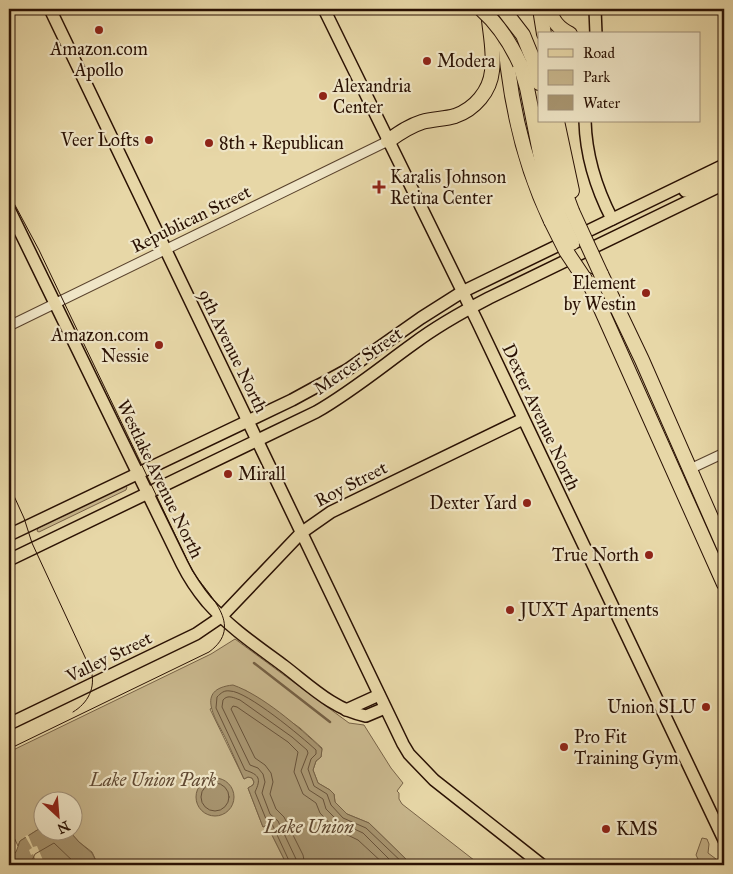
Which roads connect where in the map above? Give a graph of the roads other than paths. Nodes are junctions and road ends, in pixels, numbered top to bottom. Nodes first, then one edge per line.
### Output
1 (50, 9) edge
2 (324, 9) edge
3 (481, 9) edge
4 (488, 9) edge
5 (503, 9) edge
6 (540, 9) edge
7 (548, 9) edge
8 (595, 9) edge
9 (544, 32) edge
10 (566, 32) edge
11 (596, 32) edge
12 (538, 79) edge
13 (545, 122) edge
14 (557, 122) edge
15 (585, 122) edge
16 (388, 141) junction
17 (724, 165) edge
18 (724, 178) edge
19 (724, 184) edge
20 (9, 209) edge
21 (565, 214) junction
22 (612, 219) junction
23 (165, 249) junction
24 (462, 292) junction
25 (55, 303) junction
26 (470, 308) junction
27 (9, 326) edge
28 (523, 419) junction
29 (248, 421) junction
30 (257, 441) junction
31 (724, 453) edge
32 (690, 469) junction
33 (138, 474) junction
34 (148, 493) junction
35 (301, 533) junction
36 (9, 535) edge
37 (724, 547) edge
38 (9, 560) edge
39 (724, 584) edge
40 (221, 617) junction
41 (379, 695) junction
42 (385, 708) junction
43 (346, 710) junction
44 (9, 724) edge
45 (724, 840) edge
46 (542, 865) edge

1 - 23 main road, 9th Avenue North
2 - 16 main road, Dexter Avenue North
3 - 21 highway, bridge
4 - 16 highway
5 - 12 highway, bridge
5 - 21 highway
6 - 9 highway
7 - 10 highway
8 - 11 main road
13 - 21 highway
14 - 21 highway
15 - 22 main road
16 - 23 street, Republican Street
16 - 24 main road, Dexter Avenue North
17 - 22 main road, Mercer Street
18 - 22 main road
19 - 26 main road, Mercer Street
20 - 25 main road, Westlake Avenue North
21 - 32 highway, bridge
21 - 39 highway, bridge
22 - 24 main road, Mercer Street
23 - 25 street, Republican Street
23 - 29 main road, 9th Avenue North
24 - 26 main road, Dexter Avenue North
24 - 29 main road, Mercer Street
25 - 27 street, Republican Street
25 - 33 main road, Westlake Avenue North
26 - 28 main road, Dexter Avenue North
26 - 30 main road, Mercer Street
28 - 35 main road, Roy Street
28 - 45 main road, Dexter Avenue North
29 - 30 main road, 9th Avenue North
29 - 33 main road, Mercer Street
30 - 34 main road, Mercer Street
30 - 35 main road, 9th Avenue North
31 - 32 street
32 - 37 highway
33 - 34 main road, Westlake Avenue North
33 - 36 main road, Mercer Street
34 - 38 main road, Mercer Street
34 - 40 main road, Westlake Avenue North
35 - 40 main road, Roy Street
35 - 41 main road, 9th Avenue North
40 - 43 main road, Westlake Avenue North
40 - 44 main road, Valley Street
41 - 42 main road, 9th Avenue North
41 - 43 main road
42 - 43 main road, Westlake Avenue North
42 - 46 main road

